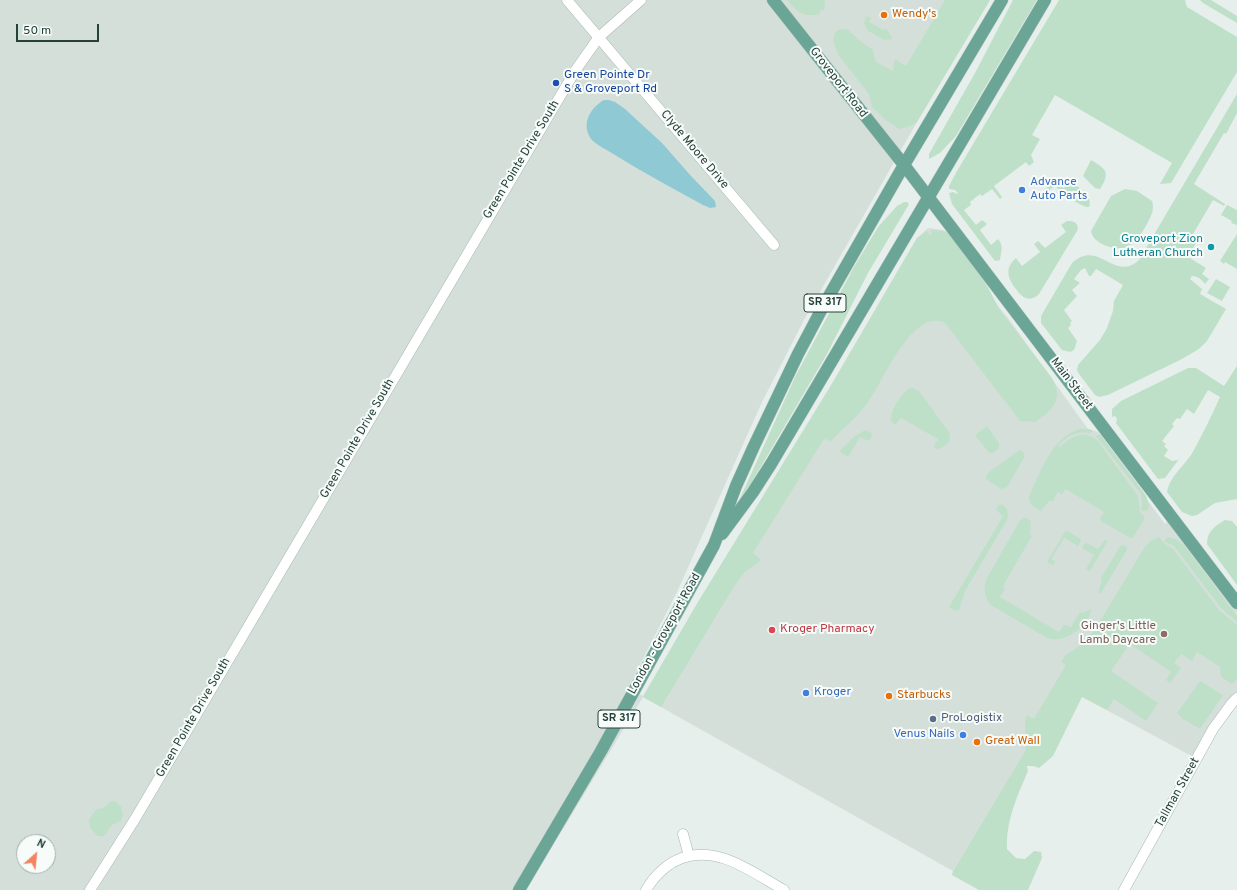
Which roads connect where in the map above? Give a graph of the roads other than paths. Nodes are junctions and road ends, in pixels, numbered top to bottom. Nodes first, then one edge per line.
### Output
1 (567, 0) edge
2 (641, 0) edge
3 (773, 0) edge
4 (1002, 0) edge
5 (1045, 0) edge
6 (599, 37) junction
7 (904, 165) junction
8 (928, 197) junction
9 (774, 245) dead end
10 (714, 544) junction
11 (1237, 603) edge
12 (1237, 698) edge
13 (683, 834) dead end
14 (689, 856) junction
15 (90, 890) edge
16 (519, 890) edge
17 (646, 890) edge
18 (784, 890) edge
19 (1124, 890) edge

1 - 6 street, Clyde Moore Drive
2 - 6 street, Green Pointe Drive South
3 - 7 main road, Groveport Road
4 - 7 main road, SR 317
5 - 8 main road, SR 317
6 - 9 street, Clyde Moore Drive
6 - 15 street, Green Pointe Drive South
7 - 8 main road, Main Street
7 - 10 main road, SR 317
8 - 10 main road, SR 317
8 - 11 main road, Main Street
10 - 16 main road, London - Groveport Road / SR 317
12 - 19 street, Tallman Street
13 - 14 street
14 - 17 street
14 - 18 street

